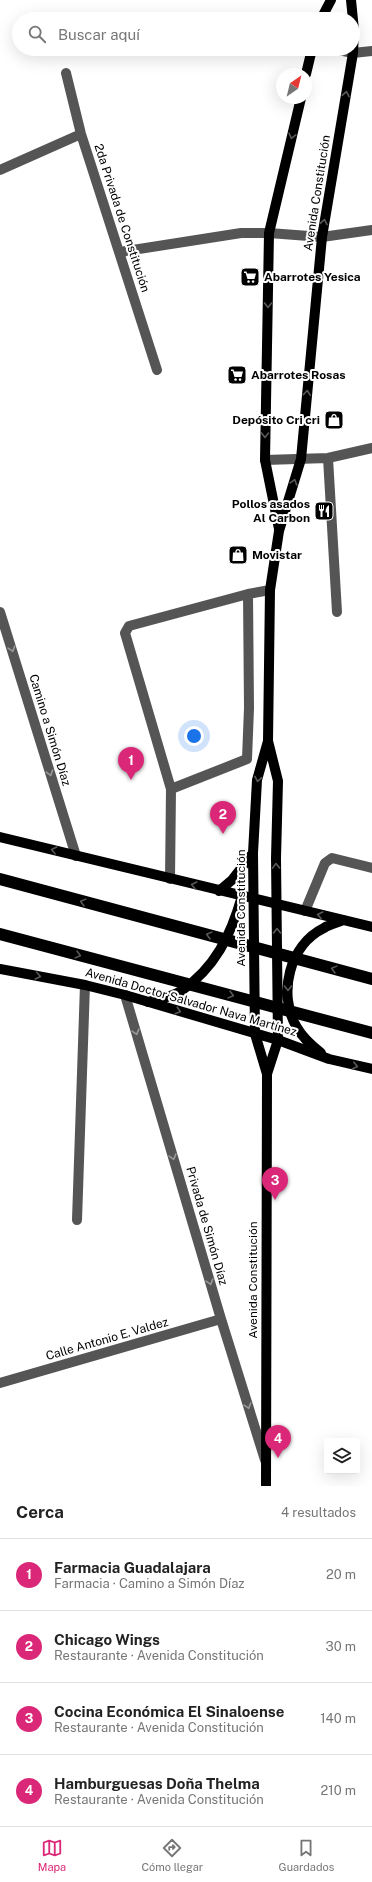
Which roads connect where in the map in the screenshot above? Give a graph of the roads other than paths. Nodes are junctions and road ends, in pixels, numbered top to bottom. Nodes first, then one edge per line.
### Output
1 (330, 0) edge
2 (351, 0) edge
3 (324, 12) edge
4 (352, 12) edge
5 (372, 51) edge
6 (360, 52) edge
7 (310, 56) edge
8 (352, 56) edge
9 (307, 68) edge
10 (66, 73) dead end
11 (299, 104) edge
12 (81, 134) junction
13 (0, 170) edge
14 (372, 230) edge
15 (269, 233) junction
16 (322, 237) junction
17 (120, 252) junction
18 (157, 370) dead end
19 (372, 448) edge
20 (328, 458) junction
21 (265, 460) junction
22 (300, 460) junction
23 (279, 531) junction
24 (270, 590) junction
25 (248, 594) junction
26 (0, 612) edge
27 (337, 612) dead end
28 (268, 741) junction
29 (171, 789) junction
30 (0, 837) edge
31 (253, 853) junction
32 (76, 856) junction
33 (372, 868) edge
34 (0, 879) edge
35 (170, 879) junction
36 (219, 891) junction
37 (242, 896) junction
38 (254, 899) junction
39 (277, 905) junction
40 (305, 911) junction
41 (344, 920) junction
42 (372, 927) edge
43 (0, 934) edge
44 (0, 969) edge
45 (372, 979) edge
46 (85, 985) junction
47 (125, 995) junction
48 (148, 1002) junction
49 (372, 1033) edge
50 (255, 1034) junction
51 (278, 1040) junction
52 (329, 1059) junction
53 (372, 1070) edge
54 (267, 1074) junction
55 (77, 1220) dead end
56 (221, 1320) junction
57 (0, 1383) edge
58 (266, 1463) junction
59 (266, 1486) edge

1 - 3 main road
2 - 4 main road, Avenida Constitución
5 - 6 street
7 - 9 main road
16 -> 8 main road, Avenida Constitución
10 - 12 street, 2da Privada de Constitución
11 -> 15 main road, Avenida Constitución
12 - 13 street
12 - 17 street, 2da Privada de Constitución
14 - 16 street
15 - 16 street
15 - 17 street
15 -> 21 main road, Avenida Constitución
22 -> 16 main road, Avenida Constitución
17 - 18 street, 2da Privada de Constitución
19 - 20 street
20 - 22 street
20 - 27 street
21 - 22 street
21 - 23 main road, Avenida Constitución
23 -> 22 main road, Avenida Constitución
23 - 24 main road, Avenida Constitución
24 - 25 street
24 - 28 main road, Avenida Constitución
25 - 29 street
25 - 29 street
26 -> 32 street, Camino a Simón Díaz
28 -> 31 main road, Avenida Constitución
39 -> 28 main road, Avenida Constitución
29 - 35 street
32 -> 30 main road
31 - 36 main road
31 - 38 main road, Avenida Constitución
32 - 35 main road
33 - 40 street
45 -> 34 highway
36 -> 35 main road
36 - 37 main road
37 - 38 main road
37 - 48 main road
38 - 39 main road
38 - 50 main road, Avenida Constitución
39 - 40 main road
51 -> 39 main road, Avenida Constitución
41 -> 40 main road
41 - 42 main road
41 -> 52 main road
43 -> 49 highway, Avenida Doctor Salvador Nava Martínez
44 -> 46 main road, Avenida Doctor Salvador Nava Martínez
46 - 47 main road, Avenida Doctor Salvador Nava Martínez
46 - 55 street
47 - 48 main road, Avenida Doctor Salvador Nava Martínez
47 -> 56 street, Privada de Simón Díaz
48 -> 50 main road, Avenida Doctor Salvador Nava Martínez
50 - 51 main road, Avenida Doctor Salvador Nava Martínez
50 - 54 main road, Avenida Constitución
51 - 52 main road, Avenida Doctor Salvador Nava Martínez
51 - 54 main road, Avenida Constitución
52 -> 53 main road, Avenida Doctor Salvador Nava Martínez
54 - 58 main road, Avenida Constitución
56 - 57 street, Calle Antonio E. Valdez
56 -> 58 street, Privada de Simón Díaz
58 - 59 main road, Avenida Constitución

